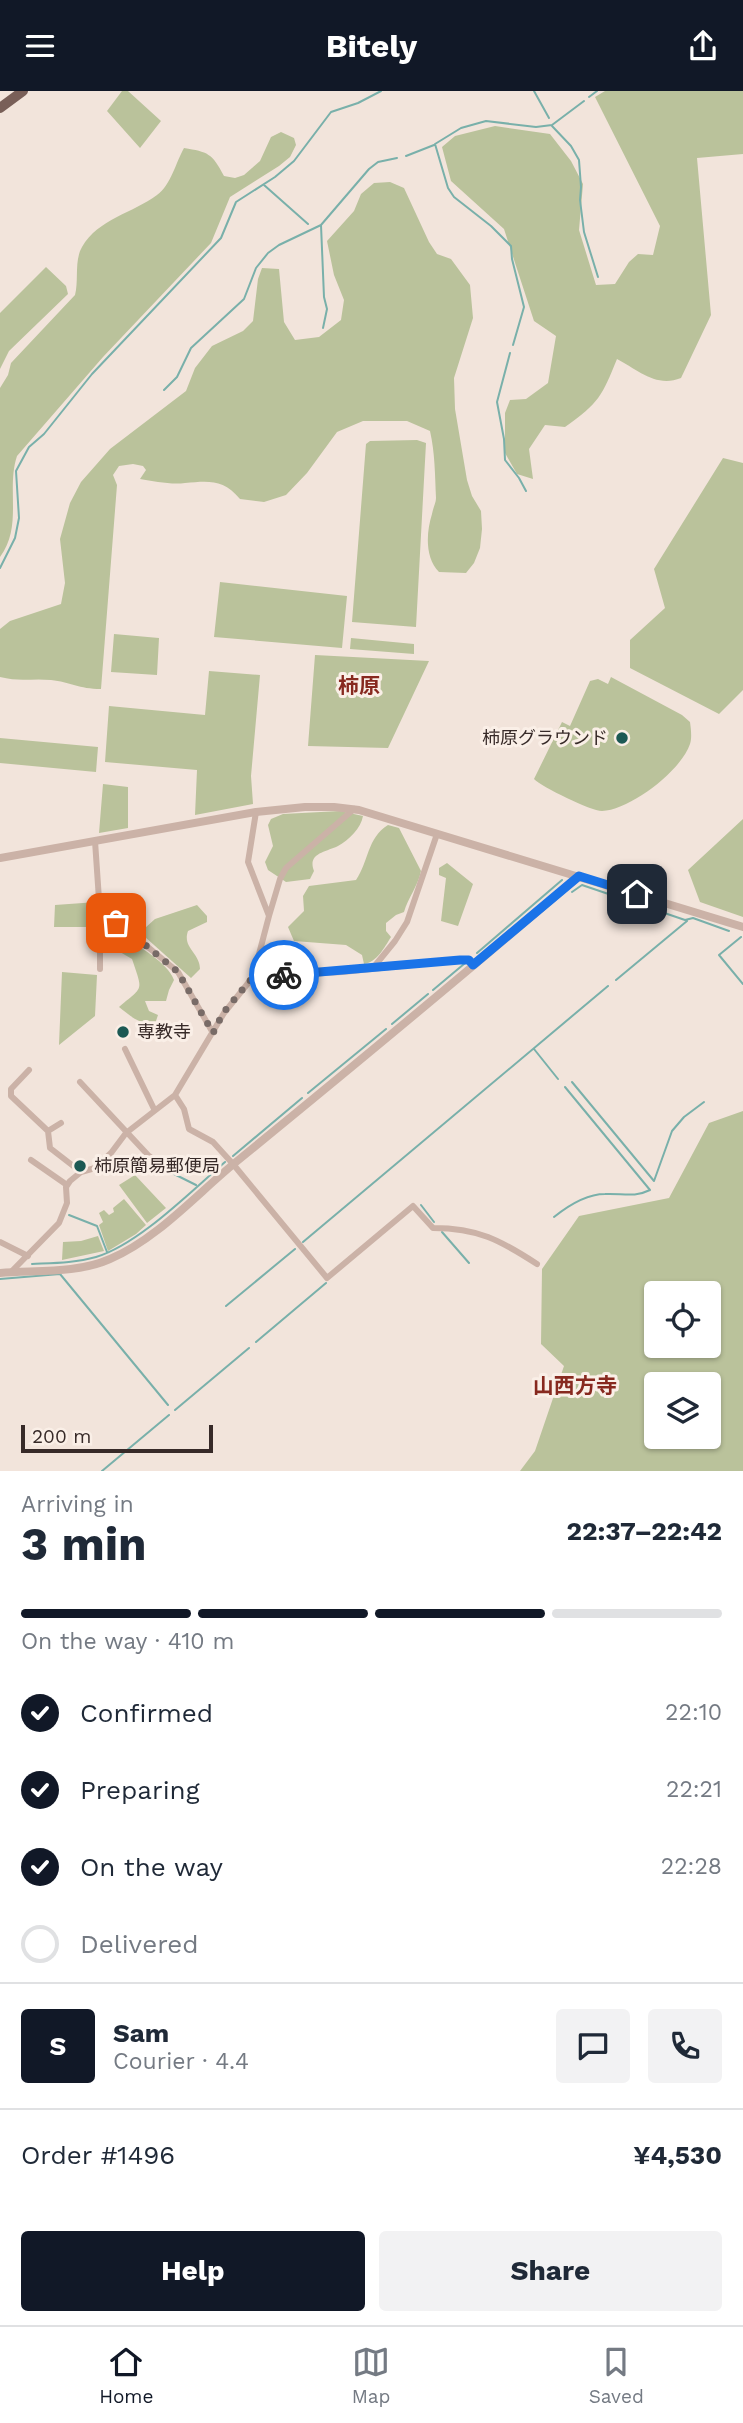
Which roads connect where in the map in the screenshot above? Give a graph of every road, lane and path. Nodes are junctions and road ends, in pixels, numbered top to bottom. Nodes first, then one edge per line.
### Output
1 (23, 91) edge
2 (0, 108) edge
3 (354, 809) junction
4 (256, 812) junction
5 (437, 834) junction
6 (95, 841) junction
7 (0, 858) edge
8 (579, 876) junction
9 (100, 914) junction
10 (269, 916) junction
11 (743, 927) edge
12 (473, 965) junction
13 (373, 968) junction
14 (100, 969) dead end
15 (253, 977) junction
16 (213, 1033) junction
17 (125, 1049) dead end
18 (29, 1070) dead end
19 (80, 1082) dead end
20 (175, 1095) junction
21 (154, 1109) junction
22 (61, 1123) dead end
23 (48, 1131) junction
24 (126, 1133) junction
25 (31, 1160) dead end
26 (233, 1164) junction
27 (162, 1166) dead end
28 (81, 1172) junction
29 (67, 1185) junction
30 (0, 1242) edge
31 (28, 1255) junction
32 (537, 1264) dead end
33 (11, 1272) junction
34 (0, 1273) edge

1 - 2 main road
3 - 4 street
3 - 5 street
3 - 10 street
4 - 6 street
4 - 10 street
5 - 8 street
5 - 13 street
6 - 7 street
6 - 9 street
8 - 11 street
8 - 12 street
9 - 14 street
9 - 16 street
10 - 15 street
12 - 13 street
12 - 26 street
13 - 15 street
15 - 16 street
16 - 20 street
17 - 21 street
18 - 23 street
19 - 24 street
20 - 21 street
20 - 26 street
21 - 24 street
22 - 23 street
23 - 28 street
24 - 27 street
24 - 28 street
25 - 29 street
26 - 32 street
26 - 33 street
28 - 29 street
29 - 31 street
30 - 31 street
31 - 33 street
33 - 34 street

